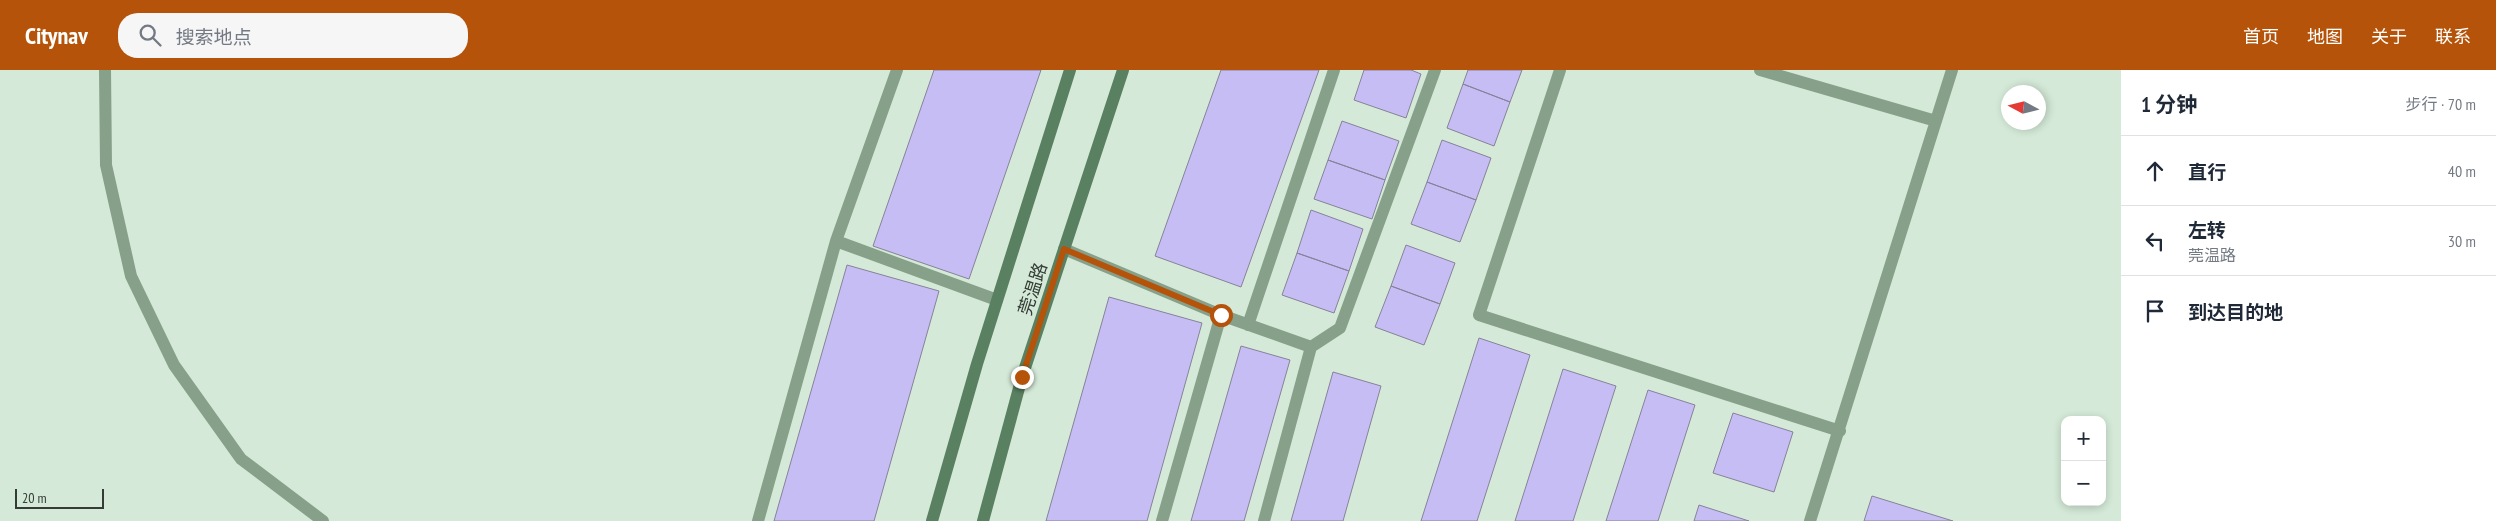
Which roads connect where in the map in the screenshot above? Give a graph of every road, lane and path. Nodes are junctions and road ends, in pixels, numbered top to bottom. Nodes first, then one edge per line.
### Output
1 (105, 70) edge
2 (897, 70) edge
3 (1070, 70) edge
4 (1123, 70) edge
5 (1334, 70) edge
6 (1436, 70) edge
7 (1560, 70) edge
8 (1760, 70) edge
9 (1952, 70) edge
10 (1936, 121) junction
11 (836, 241) junction
12 (1064, 249) junction
13 (997, 300) junction
14 (1221, 315) junction
15 (1248, 325) junction
16 (1311, 347) junction
17 (1840, 431) junction
18 (323, 521) edge
19 (758, 521) edge
20 (932, 521) edge
21 (982, 521) edge
22 (1162, 521) edge
23 (1264, 521) edge
24 (1810, 521) edge

1 - 18 street
2 - 11 street
3 - 13 main road, 莞温路
4 - 12 main road, 莞温路
5 - 15 street
6 - 16 street
7 - 17 street
8 - 10 street
9 - 10 street
10 - 17 street
11 - 13 street
11 - 19 street
12 - 14 street
12 - 21 main road, 莞温路
13 - 20 main road, 莞温路
14 - 15 street
14 - 22 street
15 - 16 street
16 - 23 street
17 - 24 street

